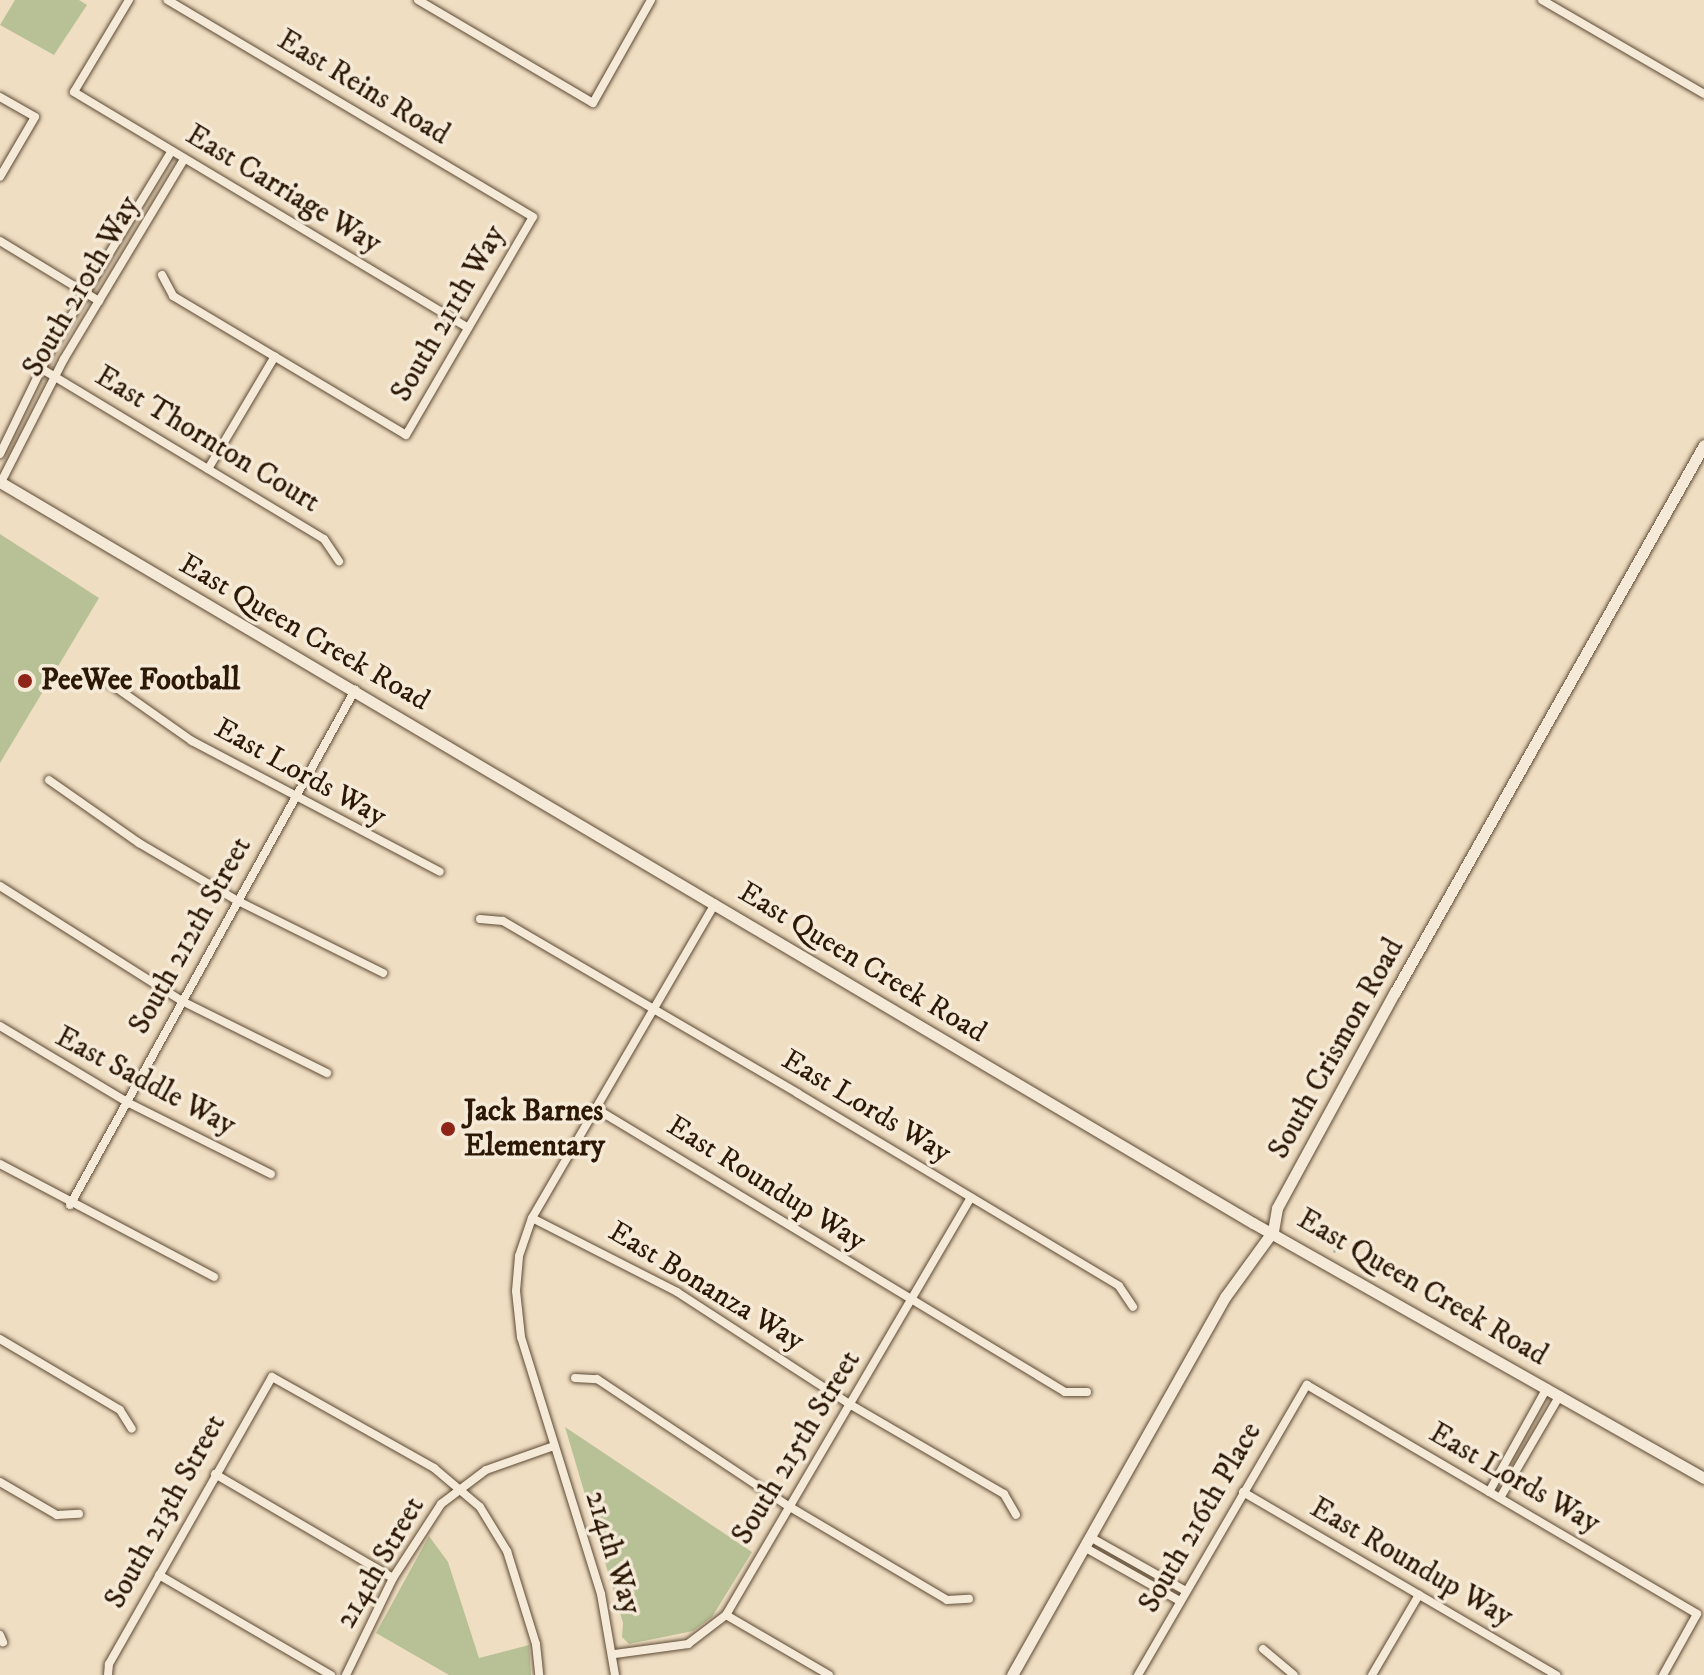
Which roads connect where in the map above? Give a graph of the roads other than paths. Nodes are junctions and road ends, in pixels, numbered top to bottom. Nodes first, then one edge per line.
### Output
1 (129, 0) edge
2 (168, 0) edge
3 (418, 0) edge
4 (651, 0) edge
5 (1542, 0) edge
6 (1704, 94) edge
7 (0, 97) edge
8 (171, 152) junction
9 (184, 159) junction
10 (0, 177) edge
11 (533, 217) joint
12 (0, 241) edge
13 (162, 275) dead end
14 (86, 293) junction
15 (99, 301) junction
16 (468, 328) junction
17 (275, 356) junction
18 (42, 369) junction
19 (55, 376) junction
20 (1704, 445) edge
21 (0, 454) edge
22 (208, 469) junction
23 (1, 482) edge
24 (339, 561) dead end
25 (104, 679) dead end
26 (355, 690) junction
27 (49, 780) dead end
28 (294, 799) junction
29 (440, 872) dead end
30 (0, 886) edge
31 (238, 901) junction
32 (715, 903) junction
33 (480, 919) dead end
34 (383, 973) dead end
35 (182, 1001) junction
36 (653, 1008) junction
37 (0, 1026) edge
38 (327, 1073) dead end
39 (127, 1102) junction
40 (595, 1108) junction
41 (0, 1164) edge
42 (271, 1174) dead end
43 (971, 1198) junction
44 (70, 1205) junction
45 (532, 1218) junction
46 (1273, 1231) junction
47 (214, 1277) dead end
48 (911, 1302) junction
49 (1133, 1307) dead end
50 (0, 1339) edge
51 (575, 1378) dead end
52 (1307, 1385) joint
53 (1547, 1388) junction
54 (1087, 1392) dead end
55 (1560, 1395) junction
56 (851, 1405) junction
57 (132, 1429) dead end
58 (554, 1446) junction
59 (215, 1474) junction
60 (1704, 1478) edge
61 (0, 1482) edge
62 (460, 1487) junction
63 (1243, 1492) junction
64 (1489, 1492) junction
65 (1500, 1498) junction
66 (790, 1507) junction
67 (79, 1514) dead end
68 (1016, 1515) dead end
69 (1087, 1542) junction
70 (159, 1575) junction
71 (393, 1578) junction
72 (1186, 1591) junction
73 (1419, 1595) junction
74 (969, 1599) dead end
75 (1180, 1601) junction
76 (726, 1615) junction
77 (1263, 1649) dead end
78 (615, 1654) junction
79 (107, 1674) edge
80 (331, 1675) edge
81 (346, 1675) edge
82 (539, 1675) edge
83 (615, 1675) edge
84 (829, 1675) edge
85 (1012, 1675) edge
86 (1138, 1675) edge
87 (1294, 1675) edge
88 (1372, 1675) edge
89 (1556, 1675) edge
90 (1663, 1675) edge

1 - 8 street, East Carriage Way
2 - 11 street, East Reins Road
3 - 4 street
5 - 6 street
7 - 10 street
8 - 9 street, East Carriage Way
8 - 14 street, South 210th Way
9 - 15 street, South 210th Way
9 - 16 street, East Carriage Way
11 - 16 street, South 211th Way
12 - 14 street
13 - 17 street
14 - 15 street
14 - 18 street, South 210th Way
15 - 19 street, South 210th Way
16 - 17 street, South 211th Way
17 - 22 street
18 - 19 street, East Thornton Court
18 - 21 street, South 210th Way
19 - 22 street, East Thornton Court
19 - 23 street, South 210th Way
20 - 46 main road, South Crismon Road
22 - 24 street, East Thornton Court
23 - 26 main road, East Queen Creek Road
25 - 28 street, East Lords Way
26 - 28 street, South 212th Street
26 - 32 main road, East Queen Creek Road
27 - 31 street
28 - 29 street, East Lords Way
28 - 31 street, South 212th Street
30 - 35 street
31 - 34 street
31 - 35 street, South 212th Street
32 - 36 street, 214th Way
32 - 46 main road, East Queen Creek Road
33 - 36 street, East Lords Way
35 - 38 street
35 - 39 street, South 212th Street
36 - 40 street, 214th Way
36 - 43 street, East Lords Way
37 - 39 street, East Saddle Way
39 - 42 street, East Saddle Way
39 - 44 street, South 212th Street
40 - 45 street, 214th Way
40 - 48 street, East Roundup Way
41 - 44 street
43 - 48 street, South 215th Street
43 - 49 street, East Lords Way
44 - 47 street
45 - 56 street, East Bonanza Way
45 - 58 street, 214th Way
46 - 53 main road, East Queen Creek Road
46 - 69 main road, South Crismon Road
48 - 54 street, East Roundup Way
48 - 56 street, South 215th Street
50 - 57 street
51 - 66 street
52 - 63 street, South 216th Place
52 - 64 street, East Lords Way
53 - 55 main road, East Queen Creek Road
53 - 64 street
55 - 60 main road, East Queen Creek Road
55 - 65 street
56 - 66 street, South 215th Street
56 - 68 street, East Bonanza Way
58 - 62 street, 214th Street
58 - 78 street, 214th Way
59 - 62 street, South 213th Street
59 - 70 street, South 213th Street
59 - 71 street
61 - 67 street
62 - 71 street, 214th Street
62 - 82 street
63 - 72 street, South 216th Place
63 - 73 street, East Roundup Way
64 - 65 street, East Lords Way
65 - 90 street, East Lords Way
66 - 74 street
66 - 76 street, South 215th Street
69 - 72 street
69 - 75 street
69 - 85 main road, South Crismon Road
70 - 79 street, South 213th Street
70 - 80 street
71 - 81 street, 214th Street
72 - 75 street, South 216th Place
73 - 88 street
73 - 89 street, East Roundup Way
75 - 86 street, South 216th Place
76 - 78 street, South 215th Street
76 - 84 street
77 - 87 street
78 - 83 street, 214th Way

